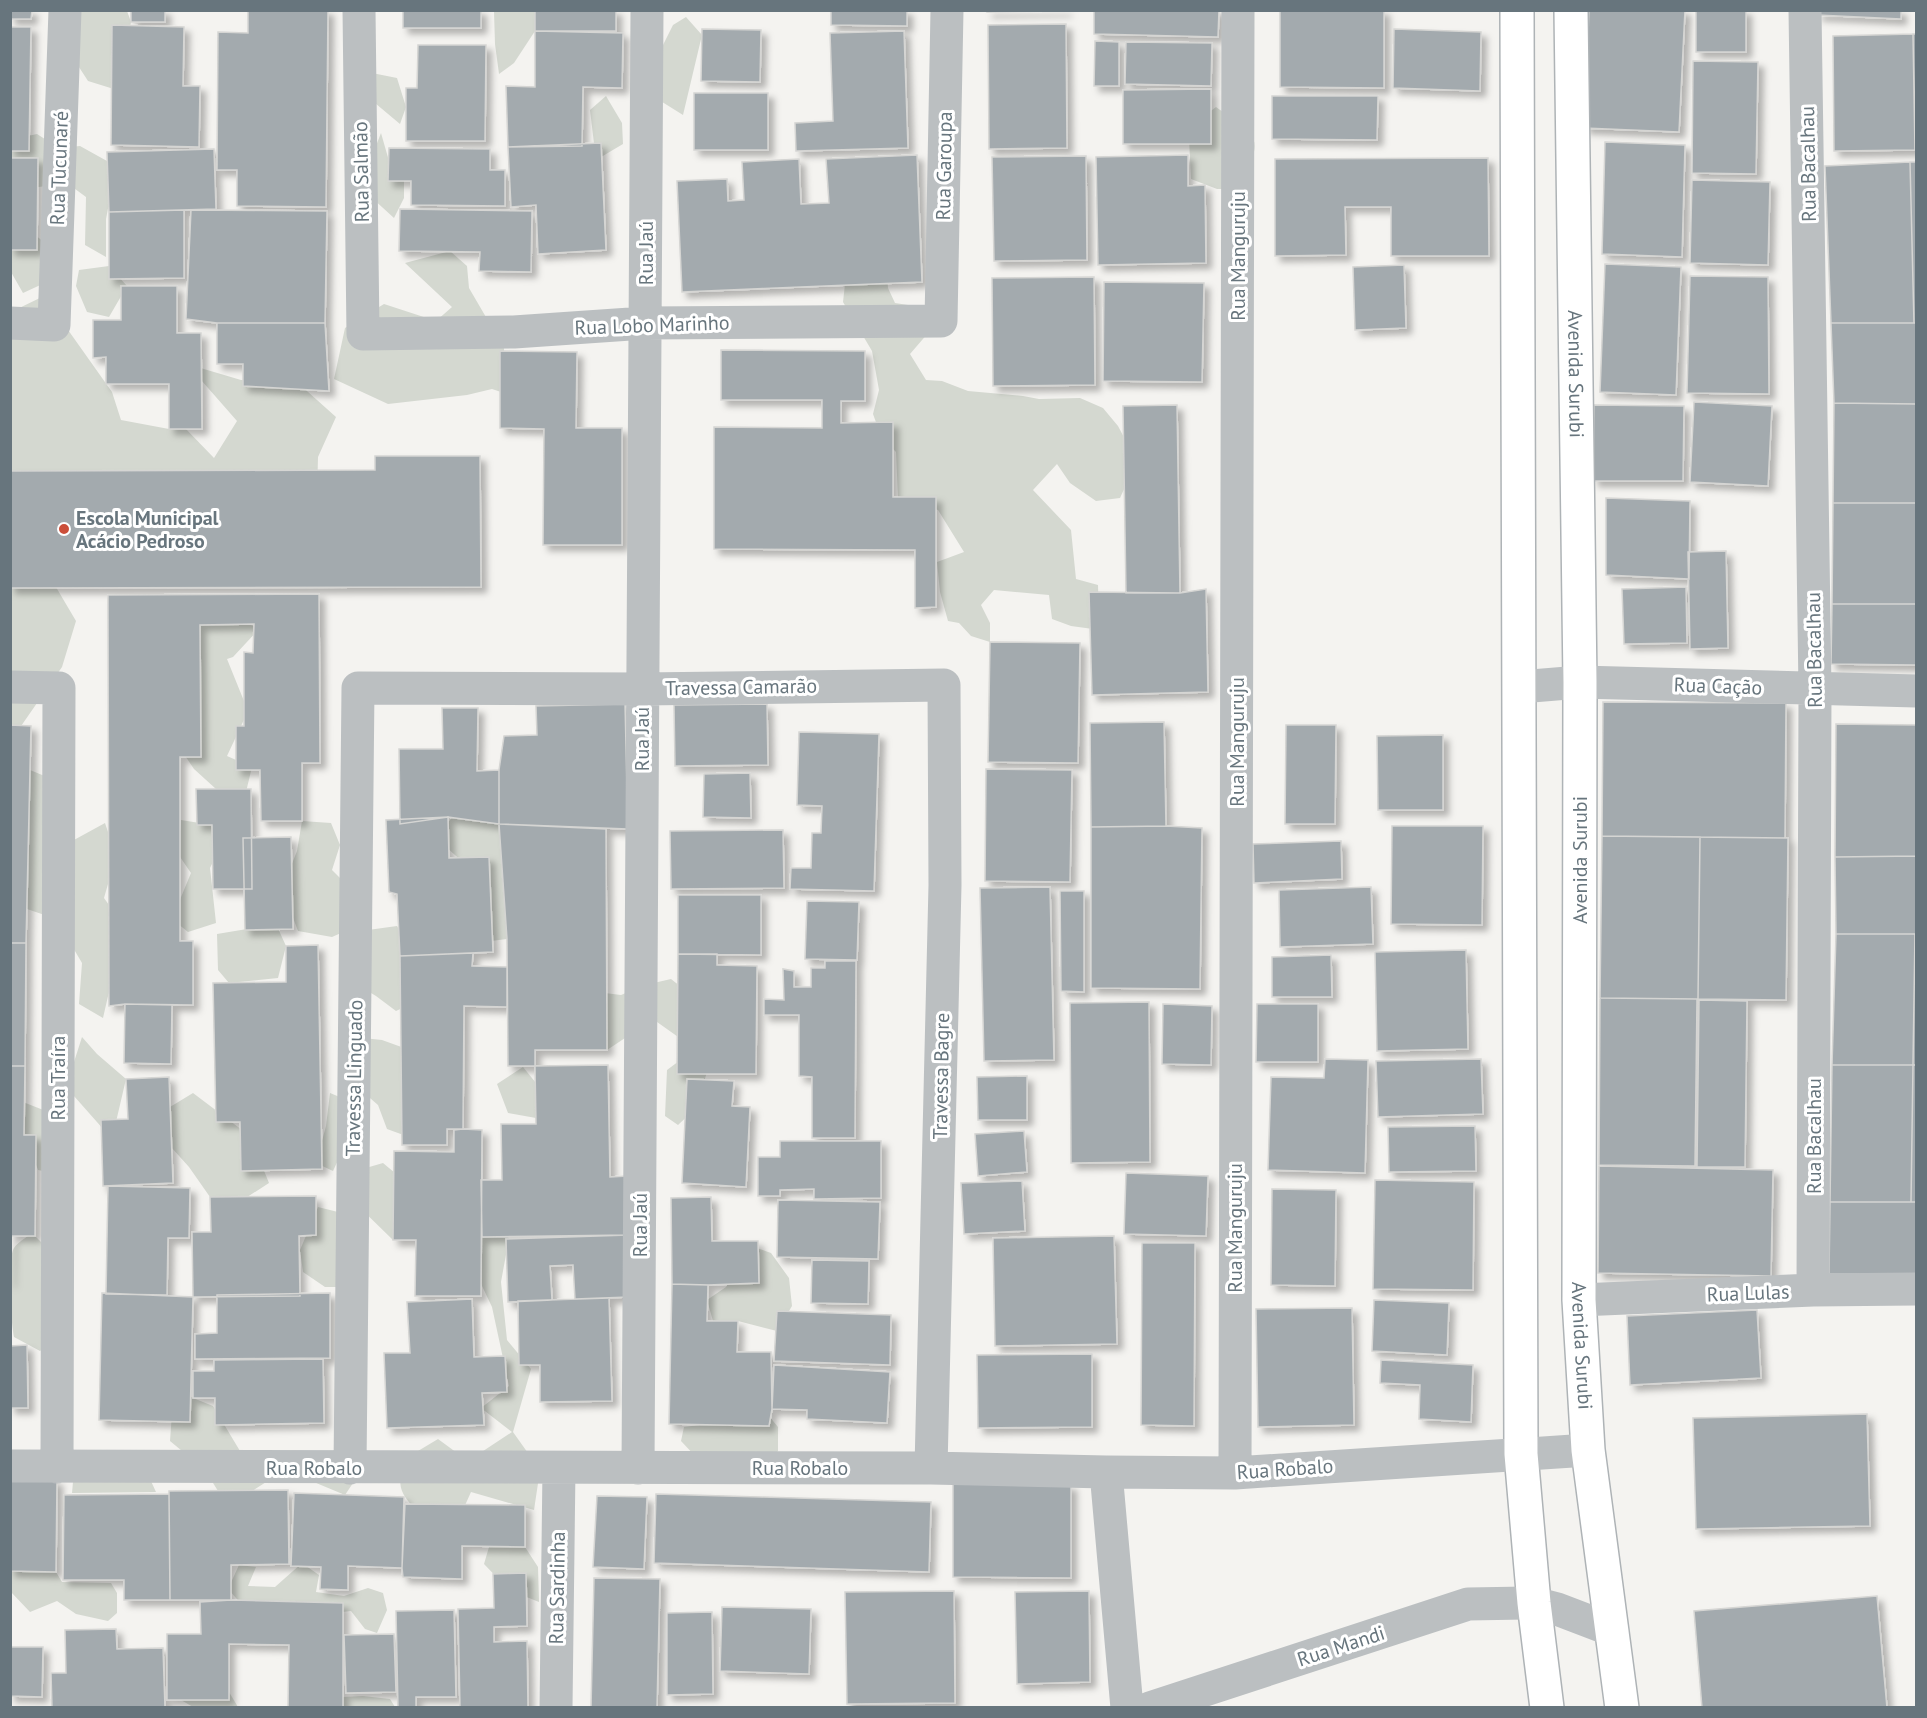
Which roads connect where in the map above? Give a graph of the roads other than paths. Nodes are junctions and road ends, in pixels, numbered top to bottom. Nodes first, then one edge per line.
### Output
1 (65, 10) edge
2 (359, 10) edge
3 (647, 10) edge
4 (947, 10) edge
5 (1238, 10) edge
6 (1517, 10) edge
7 (1571, 10) edge
8 (1806, 10) edge
9 (941, 321) joint
10 (645, 323) junction
11 (10, 324) edge
12 (363, 334) joint
13 (1580, 682) junction
14 (944, 685) joint
15 (10, 687) edge
16 (1520, 687) junction
17 (358, 688) joint
18 (642, 689) junction
19 (1815, 689) junction
20 (1917, 691) edge
21 (1917, 1289) edge
22 (1813, 1290) junction
23 (1579, 1300) junction
24 (1588, 1450) junction
25 (1521, 1454) junction
26 (10, 1466) edge
27 (57, 1467) junction
28 (350, 1468) junction
29 (559, 1468) junction
30 (639, 1468) junction
31 (931, 1468) junction
32 (1106, 1472) junction
33 (1235, 1473) junction
34 (1534, 1603) junction
35 (1612, 1630) junction
36 (556, 1707) edge
37 (1127, 1707) edge
38 (1150, 1707) edge
39 (1547, 1707) edge
40 (1622, 1707) edge

1 - 11 street, Rua Tucunaré
2 - 12 street, Rua Salmão
3 - 10 street, Rua Jaú
4 - 9 street, Rua Garoupa
5 - 33 street, Rua Manguruju
6 - 16 street
7 - 13 street, Avenida Surubi
8 - 19 street, Rua Bacalhau
9 - 10 street, Rua Lobo Marinho
10 - 12 street, Rua Lobo Marinho
10 - 18 street, Rua Jaú
13 - 16 street, Rua Cação
13 - 19 street, Rua Cação
13 - 23 street, Avenida Surubi
14 - 18 street, Travessa Camarão
14 - 31 street, Travessa Bagre
15 - 27 street, Rua Traíra
16 - 25 street
17 - 18 street, Travessa Camarão
17 - 28 street, Travessa Linguado
18 - 30 street, Rua Jaú
19 - 20 street, Rua Cação
19 - 22 street, Rua Bacalhau
21 - 22 street, Rua Lulas
22 - 23 street, Rua Lulas
23 - 24 street, Avenida Surubi
24 - 25 street, Rua Robalo
24 - 35 street, Avenida Surubi
25 - 33 street, Rua Robalo
25 - 34 street
26 - 27 street, Rua Robalo
27 - 28 street, Rua Robalo
28 - 29 street, Rua Robalo
29 - 30 street, Rua Robalo
29 - 36 street, Rua Sardinha
30 - 31 street, Rua Robalo
31 - 32 street, Rua Robalo
32 - 33 street, Rua Robalo
32 - 37 street
34 - 35 street, Rua Mandi
34 - 38 street, Rua Mandi
34 - 39 street
35 - 40 street, Avenida Surubi

